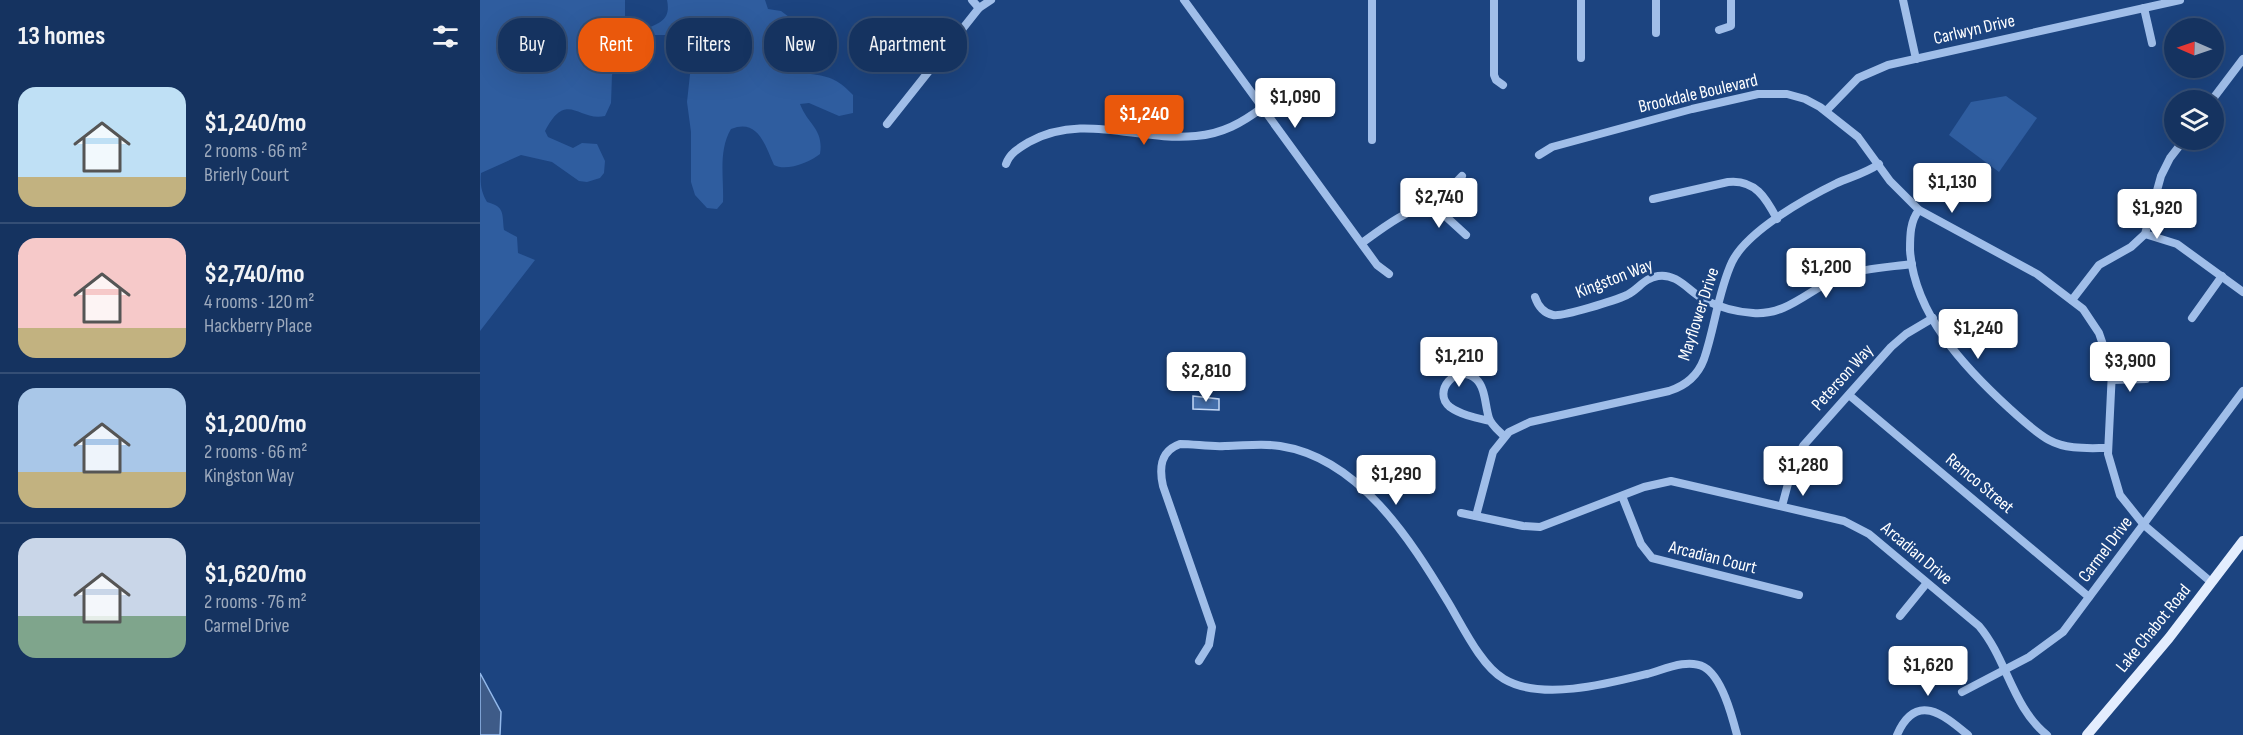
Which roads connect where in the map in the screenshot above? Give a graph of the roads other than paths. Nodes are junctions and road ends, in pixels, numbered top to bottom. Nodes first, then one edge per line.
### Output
1 (972, 0) edge
2 (991, 0) edge
3 (1184, 0) edge
4 (1372, 0) edge
5 (1494, 0) edge
6 (1581, 0) edge
7 (1656, 0) edge
8 (1731, 0) edge
9 (1903, 0) edge
10 (2180, 0) edge
11 (979, 8) junction
12 (2144, 8) junction
13 (1719, 30) dead end
14 (1656, 33) dead end
15 (2152, 43) dead end
16 (1581, 58) dead end
17 (2243, 58) edge
18 (1917, 59) junction
19 (1503, 85) dead end
20 (2219, 90) edge
21 (1263, 107) junction
22 (1826, 111) junction
23 (887, 124) dead end
24 (1372, 140) dead end
25 (2177, 150) edge
26 (1539, 155) dead end
27 (1006, 164) dead end
28 (1879, 164) junction
29 (1462, 176) dead end
30 (1653, 199) dead end
31 (1436, 203) junction
32 (1919, 210) junction
33 (1777, 219) junction
34 (2145, 234) junction
35 (1466, 235) dead end
36 (1362, 243) junction
37 (1912, 264) junction
38 (1389, 274) dead end
39 (2222, 276) junction
40 (2243, 292) edge
41 (1535, 297) dead end
42 (2072, 300) junction
43 (1719, 305) junction
44 (1933, 318) junction
45 (2192, 318) dead end
46 (2146, 379) dead end
47 (2112, 380) junction
48 (2243, 391) edge
49 (1849, 395) junction
50 (1490, 421) junction
51 (1504, 436) junction
52 (2108, 448) junction
53 (1622, 496) junction
54 (1782, 506) junction
55 (1461, 513) dead end
56 (1476, 516) junction
57 (2144, 525) junction
58 (2243, 541) edge
59 (2211, 582) junction
60 (1926, 584) junction
61 (1799, 595) dead end
62 (2089, 597) junction
63 (1900, 616) dead end
64 (1199, 661) dead end
65 (2005, 670) junction
66 (1962, 692) dead end
67 (1737, 735) edge
68 (1897, 735) edge
69 (1968, 735) edge
70 (2047, 735) edge
71 (2087, 735) edge

1 - 11 street
2 - 11 street
3 - 21 street
4 - 24 street
5 - 19 street
6 - 16 street
7 - 14 street
8 - 13 street
9 - 18 street
10 - 12 street, Carlwyn Drive
11 - 23 street
12 - 15 street
12 - 18 street, Carlwyn Drive
17 - 20 street
18 - 22 street, Carlwyn Drive
21 - 27 street
21 - 36 street
22 - 26 street, Brookdale Boulevard
22 - 28 street, Brookdale Boulevard
25 - 34 street
28 - 32 street, Brookdale Boulevard
28 - 33 street, Mayflower Drive
29 - 31 street
30 - 33 street
31 - 35 street
31 - 36 street
32 - 37 street
32 - 42 street, Brookdale Boulevard
33 - 43 street, Mayflower Drive
34 - 39 street
34 - 42 street
36 - 38 street
37 - 43 street, Kingston Way
37 - 44 street
39 - 40 street
39 - 45 street
41 - 43 street, Kingston Way
42 - 47 street, Brookdale Boulevard
43 - 51 street, Mayflower Drive
44 - 49 street, Peterson Way
44 - 52 street
46 - 47 street
47 - 52 street, Brookdale Boulevard
48 - 57 street, Carmel Drive
49 - 54 street, Peterson Way
49 - 62 street, Remco Street
50 - 50 street
50 - 51 street
51 - 56 street
52 - 57 street, Brookdale Boulevard
53 - 54 street, Arcadian Drive
53 - 56 street, Arcadian Drive
53 - 61 street, Arcadian Court
54 - 60 street, Arcadian Drive
55 - 56 street, Arcadian Drive
57 - 59 street, Brookdale Boulevard
57 - 62 street, Carmel Drive
58 - 59 main road, Lake Chabot Road
59 - 71 main road, Lake Chabot Road
60 - 63 street
60 - 65 street, Arcadian Drive
62 - 65 street, Carmel Drive
64 - 67 street
65 - 66 street, Carmel Drive
65 - 70 street, Arcadian Drive
68 - 69 street

